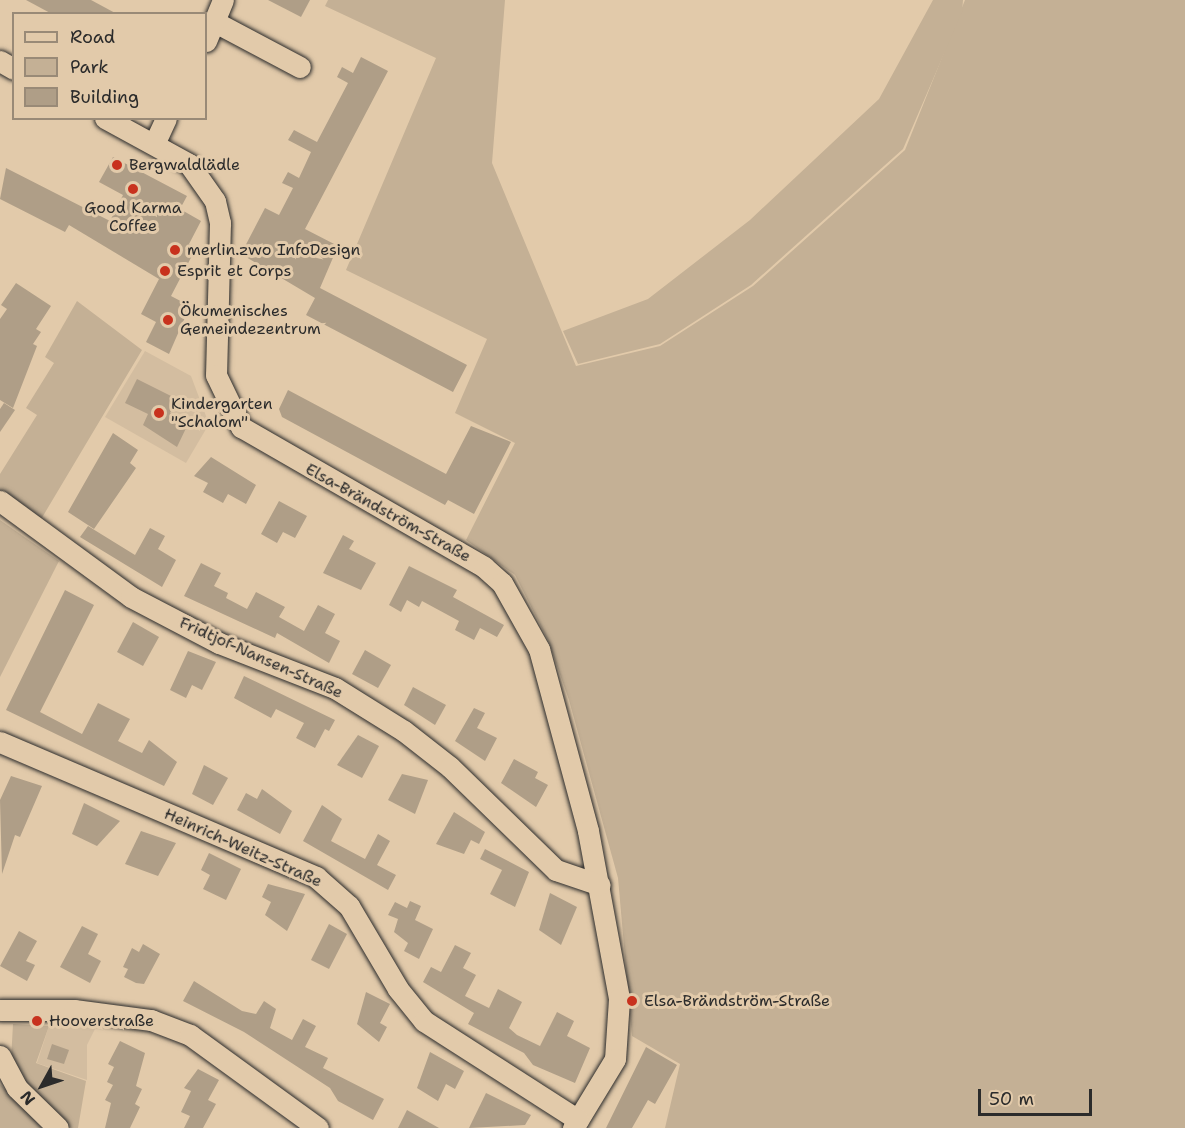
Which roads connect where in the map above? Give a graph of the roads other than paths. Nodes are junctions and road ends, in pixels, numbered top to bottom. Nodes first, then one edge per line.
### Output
1 (223, 0) edge
2 (215, 22) junction
3 (207, 39) edge
4 (300, 67) dead end
5 (109, 120) edge
6 (165, 120) edge
7 (155, 142) junction
8 (0, 501) edge
9 (0, 742) edge
10 (600, 885) junction
11 (0, 1010) edge
12 (0, 1056) edge
13 (576, 1124) edge
14 (58, 1128) edge
15 (318, 1128) edge

1 - 2 street
2 - 3 street
2 - 4 street
5 - 7 street, Elsa-Brändström-Straße
6 - 7 street
7 - 10 street, Elsa-Brändström-Straße
8 - 10 street, Fridtjof-Nansen-Straße
9 - 13 street, Heinrich-Weitz-Straße
10 - 13 street, Elsa-Brändström-Straße
11 - 15 street
12 - 14 street

